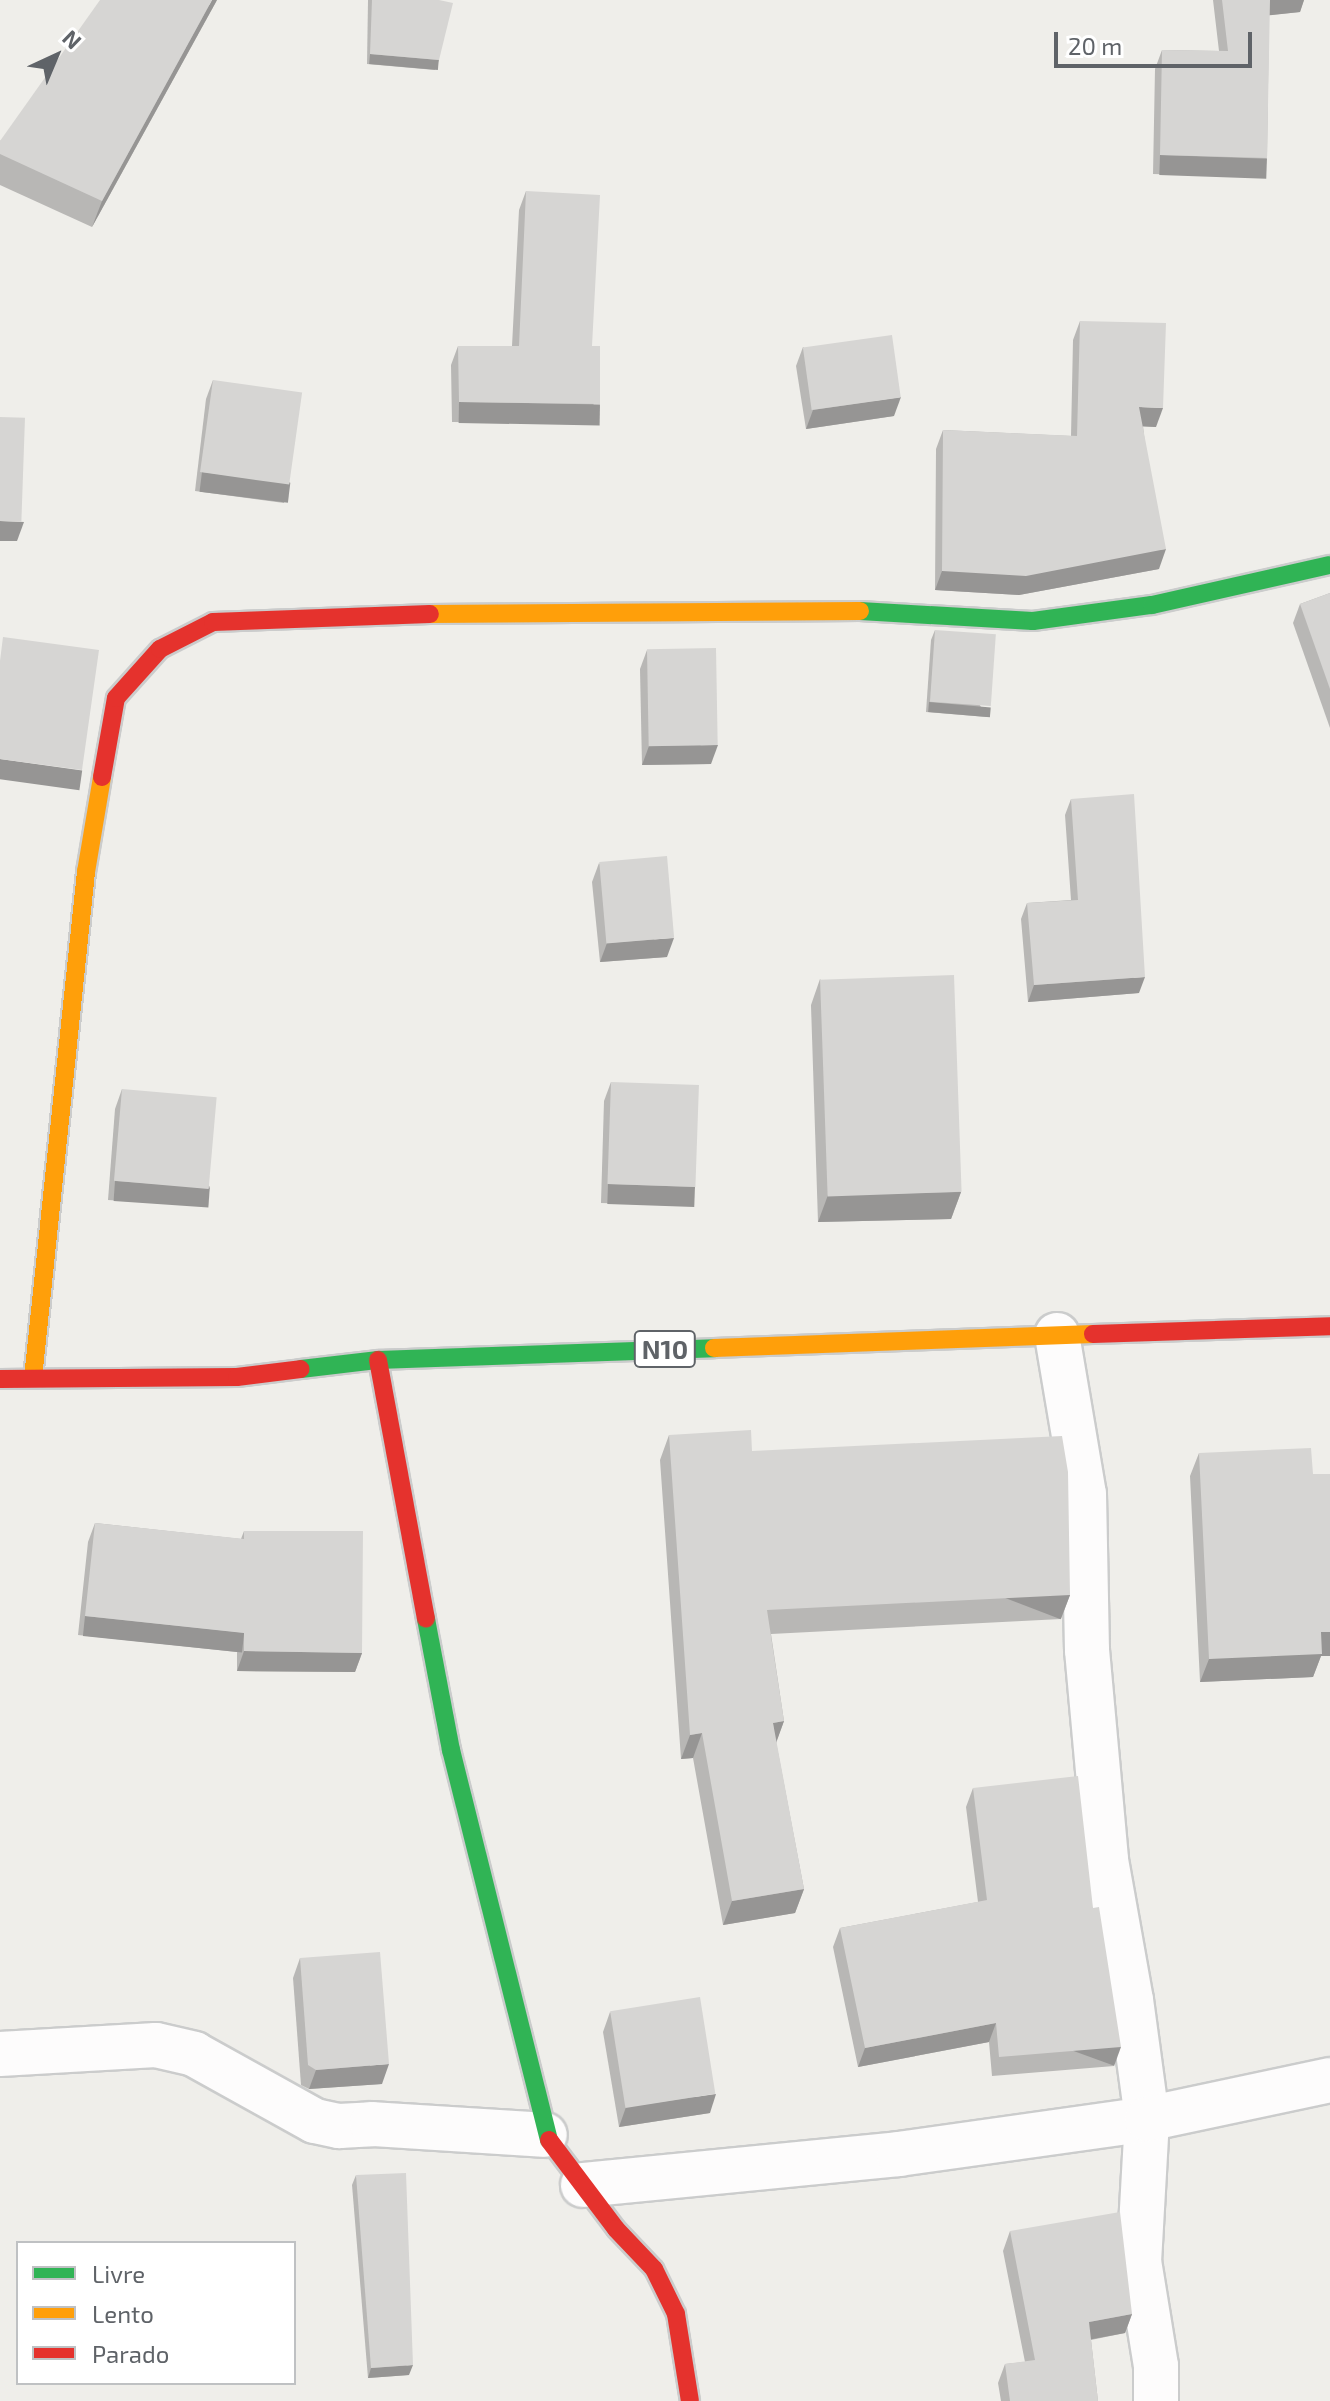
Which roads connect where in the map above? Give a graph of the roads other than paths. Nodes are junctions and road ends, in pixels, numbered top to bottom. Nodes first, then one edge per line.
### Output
1 (1330, 565) edge
2 (1330, 1326) edge
3 (1057, 1335) junction
4 (378, 1360) junction
5 (33, 1378) junction
6 (0, 1379) edge
7 (0, 2054) edge
8 (1330, 2080) edge
9 (1147, 2119) junction
10 (545, 2135) junction
11 (583, 2185) junction
12 (690, 2401) edge
13 (1156, 2401) edge

1 - 5 street
2 - 3 street, N10
3 - 4 street, N10
3 - 9 street
4 - 5 street, N10
4 - 10 street
5 - 6 street, N10
7 - 10 street
8 - 9 street
9 - 11 street
9 - 13 street
10 - 11 street
11 - 12 street

